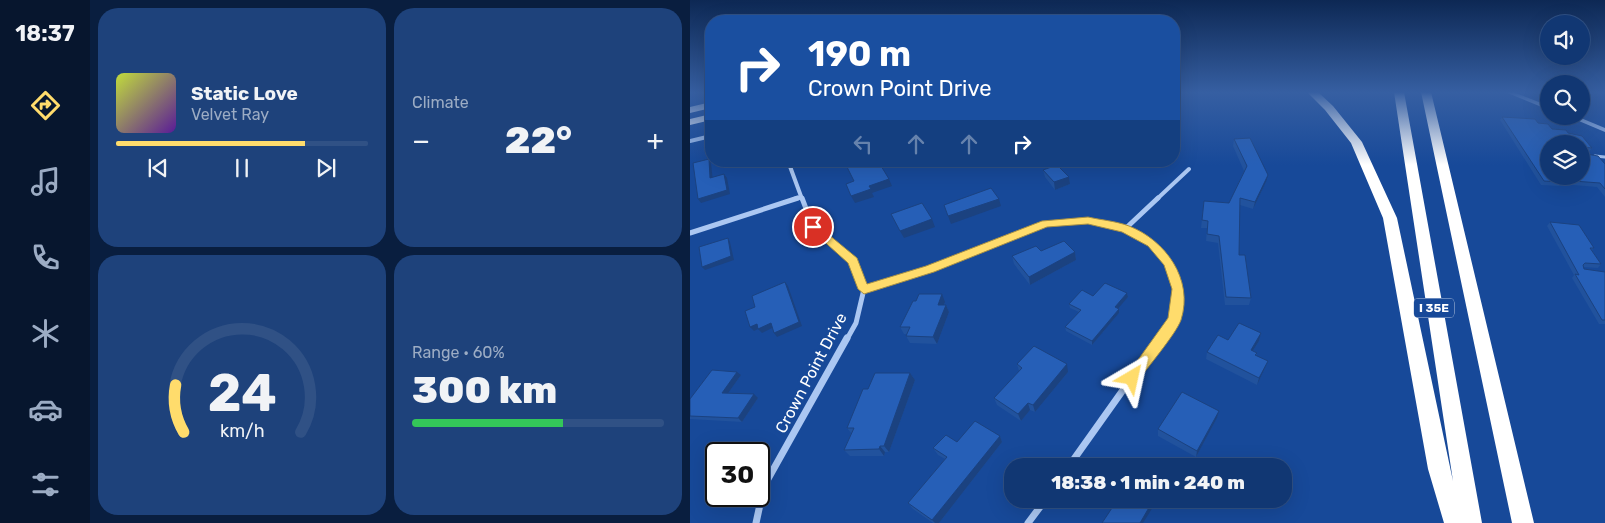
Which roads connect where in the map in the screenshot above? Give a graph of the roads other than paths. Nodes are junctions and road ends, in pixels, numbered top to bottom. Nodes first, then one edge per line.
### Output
1 (1336, 116) edge
2 (1403, 116) edge
3 (1432, 116) edge
4 (705, 118) edge
5 (690, 122) edge
6 (1590, 124) edge
7 (1605, 130) edge
8 (705, 137) edge
9 (690, 141) edge
10 (1590, 155) edge
11 (1605, 157) edge
12 (790, 167) edge
13 (1189, 169) dead end
14 (801, 197) junction
15 (1126, 229) junction
16 (690, 233) edge
17 (864, 289) junction
18 (1075, 458) edge
19 (1039, 508) edge
20 (756, 523) edge
21 (1028, 523) edge
22 (1455, 523) edge
23 (1471, 523) edge
24 (1523, 523) edge

1 - 22 highway
2 - 23 highway, I 35E
3 - 24 highway, I 35E
4 - 5 highway
6 - 7 street
8 - 9 street
10 - 11 lane
12 - 14 street
13 - 15 street
14 - 16 street
14 - 17 street
15 - 17 street
15 - 18 street
17 - 20 street, Crown Point Drive
19 - 21 street

